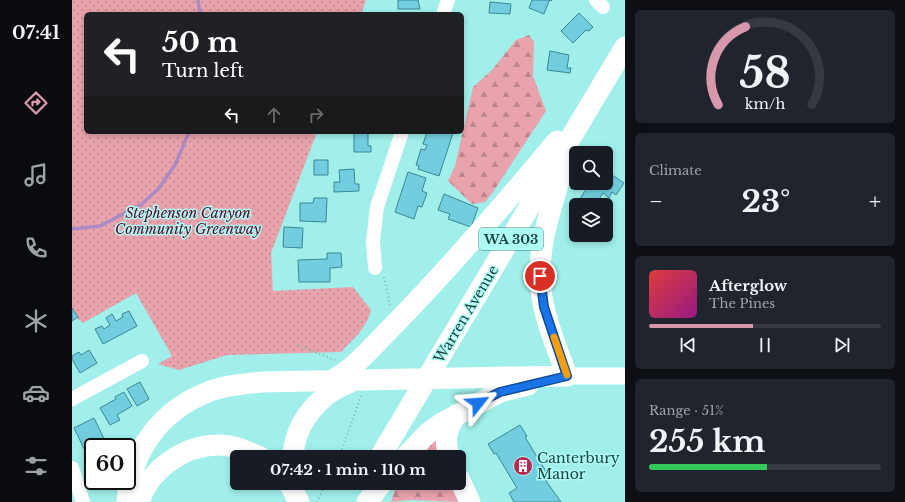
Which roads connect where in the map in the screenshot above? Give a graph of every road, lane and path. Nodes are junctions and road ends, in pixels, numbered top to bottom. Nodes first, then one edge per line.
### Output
1 (448, 0) edge
2 (444, 12) edge
3 (625, 47) edge
4 (602, 87) junction
5 (575, 130) junction
6 (401, 134) edge
7 (375, 268) dead end
8 (297, 345) dead end
9 (142, 361) dead end
10 (339, 361) dead end
11 (567, 376) junction
12 (625, 376) edge
13 (360, 380) junction
14 (328, 382) junction
15 (72, 399) edge
16 (456, 415) junction
17 (243, 450) edge
18 (293, 450) edge
19 (342, 450) edge
20 (384, 450) edge
21 (412, 450) edge
22 (448, 450) edge
23 (72, 468) edge
24 (323, 490) edge
25 (361, 490) edge
26 (376, 490) edge
27 (464, 490) edge
28 (83, 502) edge
29 (127, 502) edge
30 (139, 502) edge
31 (317, 502) edge
32 (353, 502) edge
33 (367, 502) edge
34 (470, 502) edge

1 - 2 street
3 - 4 main road, Warren Avenue / WA 303
4 - 5 main road, Warren Avenue / WA 303
4 - 14 main road
5 - 11 main road
5 - 20 main road, Warren Avenue / WA 303
6 - 7 street
8 - 10 path
9 - 15 street
11 - 12 street
11 - 13 main road
11 - 16 main road
13 - 14 main road
13 - 18 main road
13 - 19 path
14 - 29 main road
16 - 21 main road
16 - 22 main road
17 - 30 main road
23 - 28 street
24 - 31 path
25 - 32 main road
26 - 33 main road
27 - 34 main road

